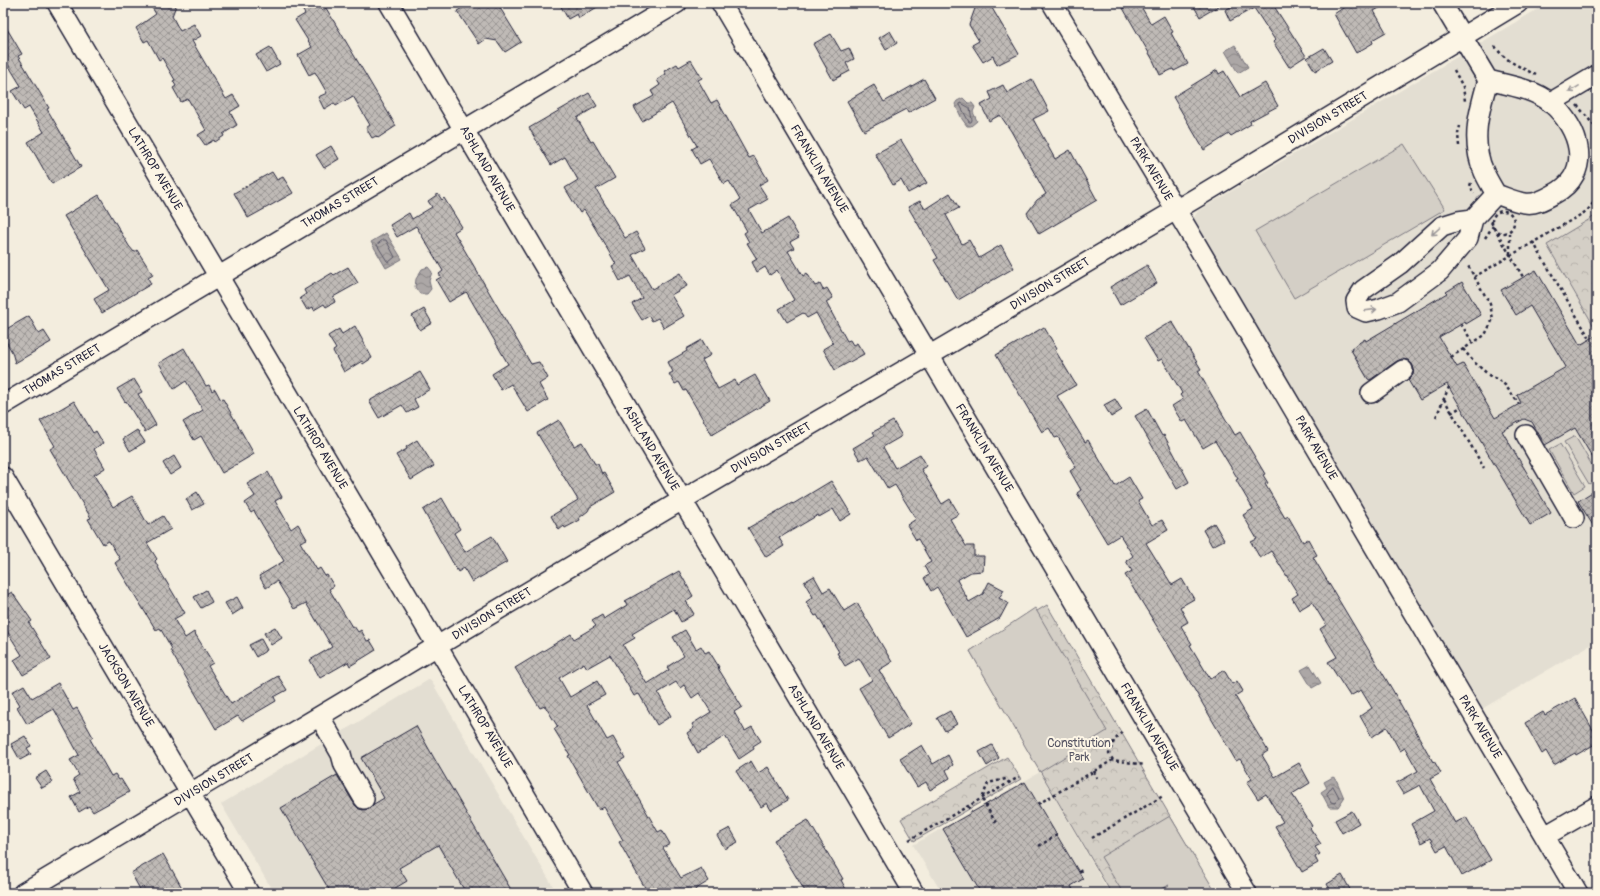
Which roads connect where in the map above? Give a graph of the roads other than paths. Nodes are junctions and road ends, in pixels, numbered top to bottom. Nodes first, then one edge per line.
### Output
1 (57, 3) edge
2 (389, 3) edge
3 (678, 3) edge
4 (721, 3) edge
5 (1052, 3) edge
6 (1442, 3) edge
7 (1518, 3) edge
8 (1462, 36) junction
9 (1597, 75) edge
10 (1488, 80) junction
11 (1550, 103) junction
12 (463, 130) junction
13 (1496, 194) junction
14 (1176, 210) junction
15 (1473, 219) junction
16 (218, 276) junction
17 (929, 356) junction
18 (1403, 370) dead end
19 (1371, 393) dead end
20 (3, 405) edge
21 (1526, 435) dead end
22 (3, 477) edge
23 (682, 500) junction
24 (1574, 518) dead end
25 (437, 647) junction
26 (320, 717) junction
27 (191, 794) junction
28 (364, 799) dead end
29 (1597, 806) edge
30 (1545, 836) junction
31 (23, 893) edge
32 (249, 893) edge
33 (583, 893) edge
34 (914, 893) edge
35 (1247, 893) edge
36 (1578, 893) edge

1 - 16 street, LATHROP AVENUE
2 - 12 street, ASHLAND AVENUE
3 - 12 street, THOMAS STREET
4 - 17 street, FRANKLIN AVENUE
5 - 14 street, PARK AVENUE
6 - 8 street
7 - 8 street, DIVISION STREET
8 - 10 street
8 - 14 street, DIVISION STREET
9 -> 11 street
10 - 11 street
10 - 13 street
11 - 13 street
12 - 16 street, THOMAS STREET
12 - 23 street, ASHLAND AVENUE
13 - 15 street
14 - 17 street, DIVISION STREET
14 - 30 street, PARK AVENUE
15 -> 15 street
16 - 20 street, THOMAS STREET
16 - 25 street, LATHROP AVENUE
17 - 23 street, DIVISION STREET
17 - 35 street, FRANKLIN AVENUE
18 - 19 street
21 - 24 street
22 - 27 street, JACKSON AVENUE
23 - 25 street, DIVISION STREET
23 - 34 street, ASHLAND AVENUE
25 - 26 street, DIVISION STREET
25 - 33 street, LATHROP AVENUE
26 - 27 street, DIVISION STREET
26 - 28 street
27 - 31 street, DIVISION STREET
27 - 32 street, JACKSON AVENUE
29 - 30 street
30 - 36 street, PARK AVENUE

